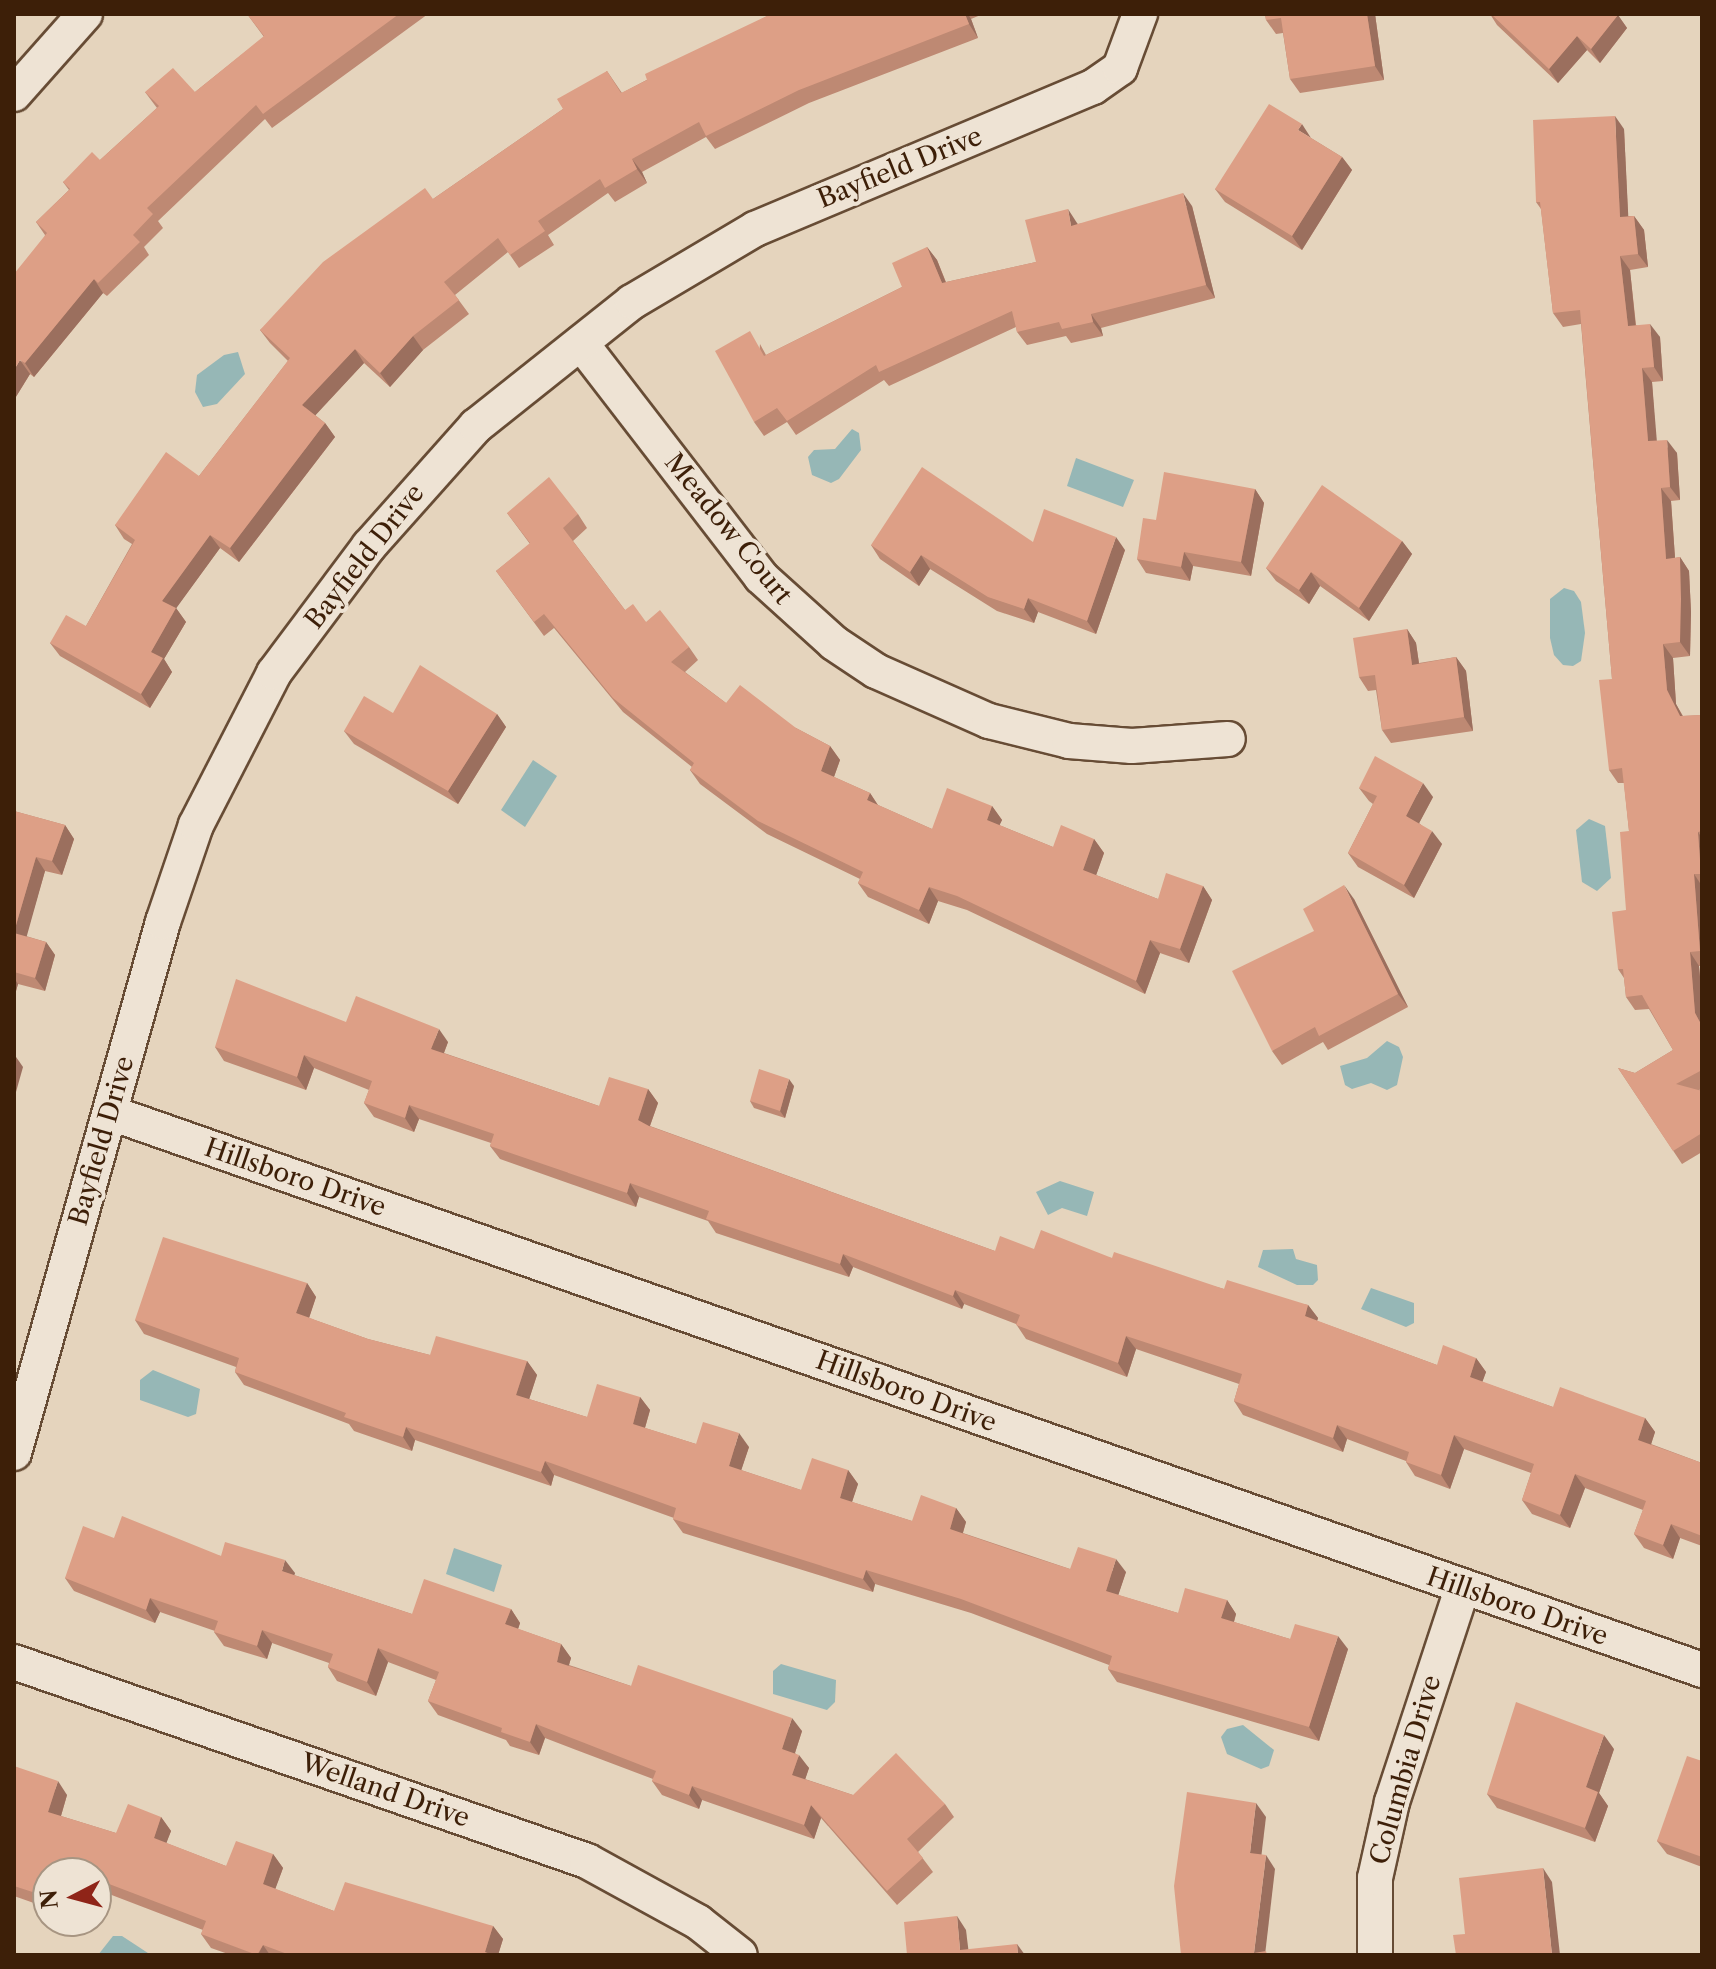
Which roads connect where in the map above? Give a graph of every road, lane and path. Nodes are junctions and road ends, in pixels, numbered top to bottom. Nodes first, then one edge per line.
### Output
1 (1140, 14) edge
2 (80, 16) edge
3 (14, 94) edge
4 (581, 343) junction
5 (1228, 739) dead end
6 (111, 1113) junction
7 (14, 1453) edge
8 (1462, 1589) junction
9 (14, 1662) edge
10 (1702, 1670) edge
11 (740, 1955) edge
12 (1375, 1955) edge

1 - 4 street, Bayfield Drive
2 - 3 street
4 - 5 street, Meadow Court
4 - 6 street, Bayfield Drive
6 - 7 street, Bayfield Drive
6 - 8 street, Hillsboro Drive
8 - 10 street, Hillsboro Drive
8 - 12 street, Columbia Drive
9 - 11 street, Welland Drive

